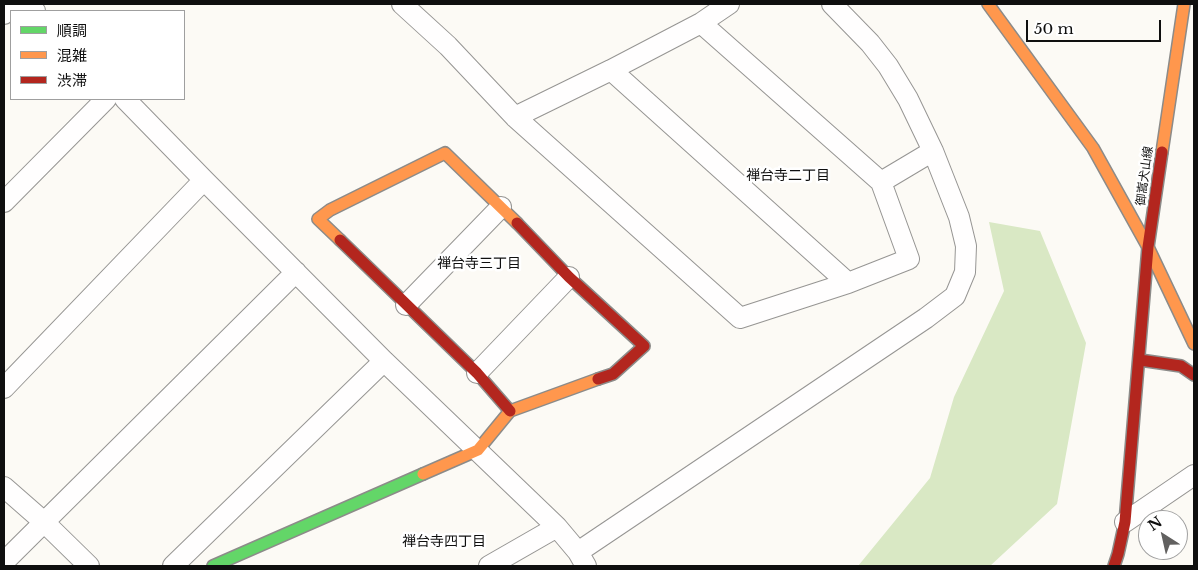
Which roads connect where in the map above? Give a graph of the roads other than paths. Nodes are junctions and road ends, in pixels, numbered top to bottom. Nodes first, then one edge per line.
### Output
1 (14, 4) edge
2 (402, 4) edge
3 (730, 4) edge
4 (832, 4) edge
5 (988, 4) edge
6 (1187, 11) edge
7 (4, 14) edge
8 (702, 23) junction
9 (611, 70) junction
10 (105, 100) edge
11 (126, 100) edge
12 (515, 117) junction
13 (933, 151) junction
14 (204, 180) junction
15 (881, 182) junction
16 (4, 202) edge
17 (501, 207) junction
18 (1148, 247) junction
19 (296, 272) junction
20 (569, 277) junction
21 (848, 283) junction
22 (406, 305) junction
23 (1194, 344) edge
24 (1140, 360) junction
25 (384, 361) junction
26 (476, 373) junction
27 (1194, 375) edge
28 (4, 388) edge
29 (510, 411) junction
30 (478, 450) junction
31 (1194, 475) edge
32 (4, 486) edge
33 (44, 522) junction
34 (1125, 522) junction
35 (557, 527) junction
36 (582, 559) edge
37 (4, 562) edge
38 (89, 566) edge
39 (173, 566) edge
40 (213, 566) edge
41 (489, 566) edge
42 (1114, 566) edge

1 - 7 street
2 - 12 street
3 - 8 street
4 - 13 street
5 - 18 street
6 - 18 street, 御嵩犬山線
8 - 9 street
8 - 15 street
9 - 12 street
9 - 21 street
10 - 16 street
11 - 14 street
12 - 21 street
13 - 15 street
13 - 36 street
14 - 19 street
14 - 28 street
15 - 21 street
17 - 20 street
17 - 22 street
17 - 22 street
18 - 23 street
18 - 24 street, 御嵩犬山線
19 - 25 street
19 - 33 street
20 - 26 street
20 - 29 street
22 - 26 street
24 - 27 street
24 - 34 street, 御嵩犬山線
25 - 30 street
25 - 39 street
26 - 29 street
29 - 30 street
30 - 35 street
30 - 40 street
31 - 34 street
32 - 33 street
33 - 37 street
33 - 38 street
34 - 42 street, 御嵩犬山線
35 - 36 street
35 - 41 street

